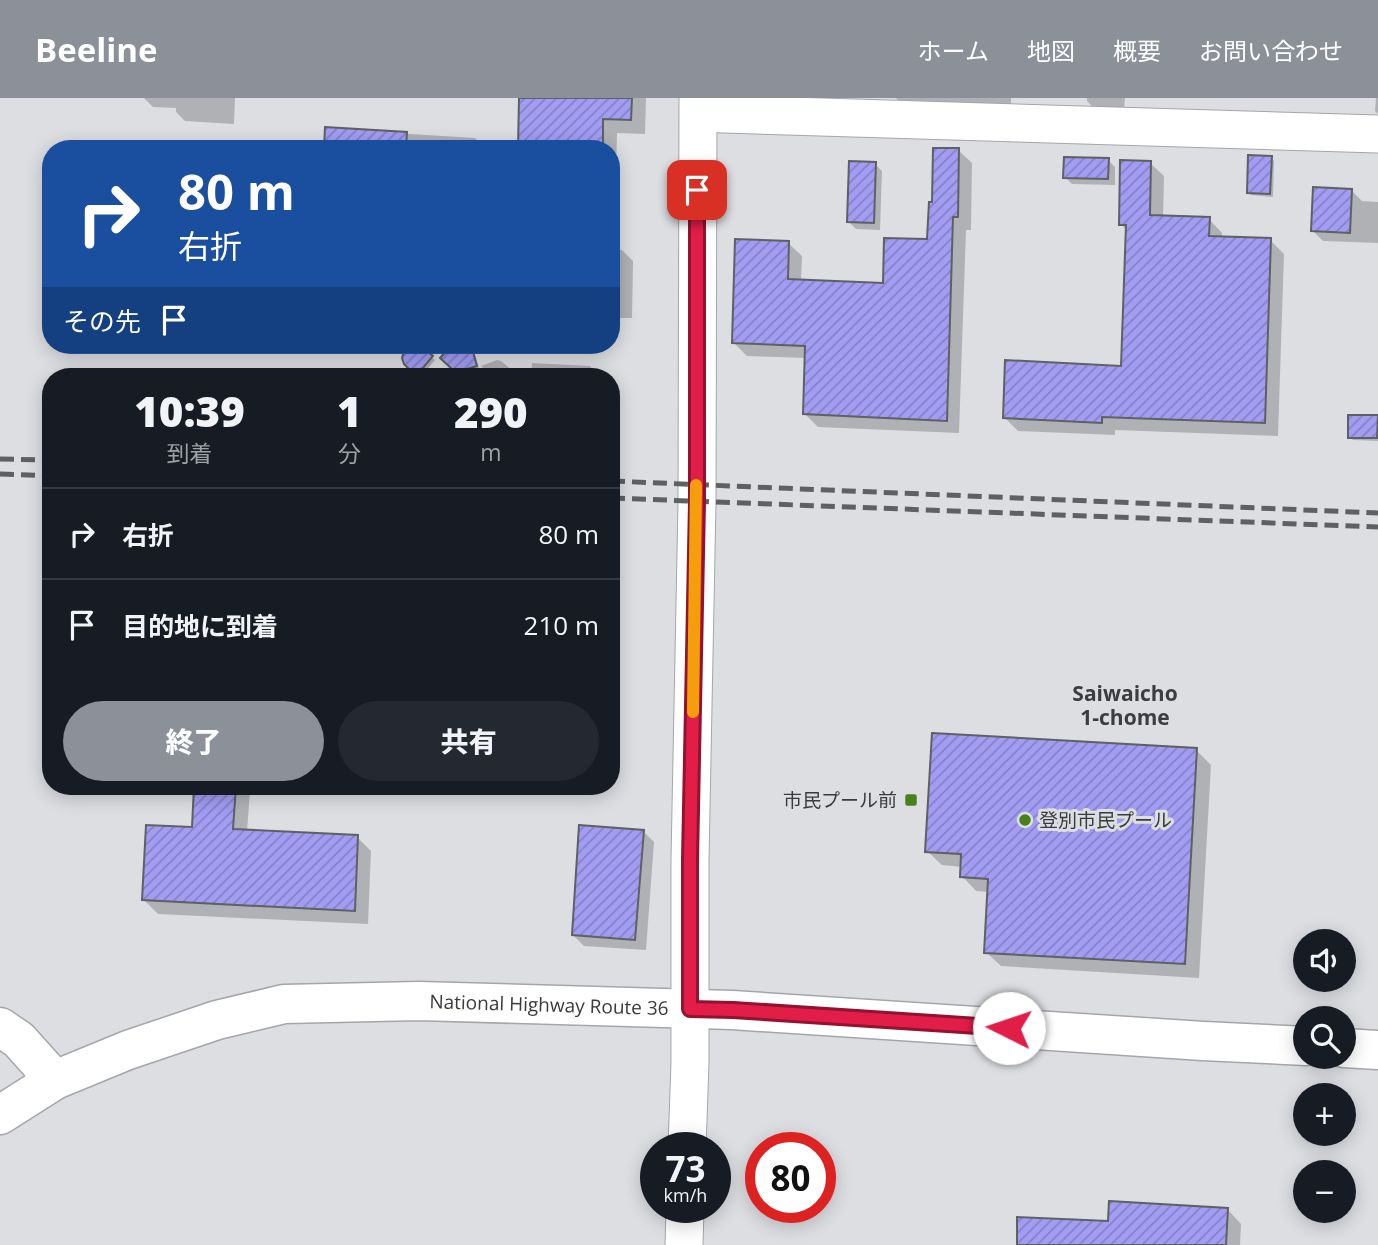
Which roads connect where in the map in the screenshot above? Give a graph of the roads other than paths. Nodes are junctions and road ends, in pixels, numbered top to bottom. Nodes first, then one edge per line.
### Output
1 (698, 105) edge
2 (1378, 134) edge
3 (690, 1009) junction
4 (0, 1027) edge
5 (1293, 1045) edge
6 (1356, 1049) edge
7 (1378, 1050) edge
8 (55, 1080) junction
9 (0, 1115) edge
10 (688, 1132) edge
11 (685, 1223) edge
12 (684, 1245) edge

1 - 2 street
1 - 3 street
3 - 5 main road, National Highway Route 36
3 - 8 main road, National Highway Route 36
3 - 10 street
4 - 8 main road
6 - 7 main road
8 - 9 main road, National Highway Route 36
11 - 12 street

